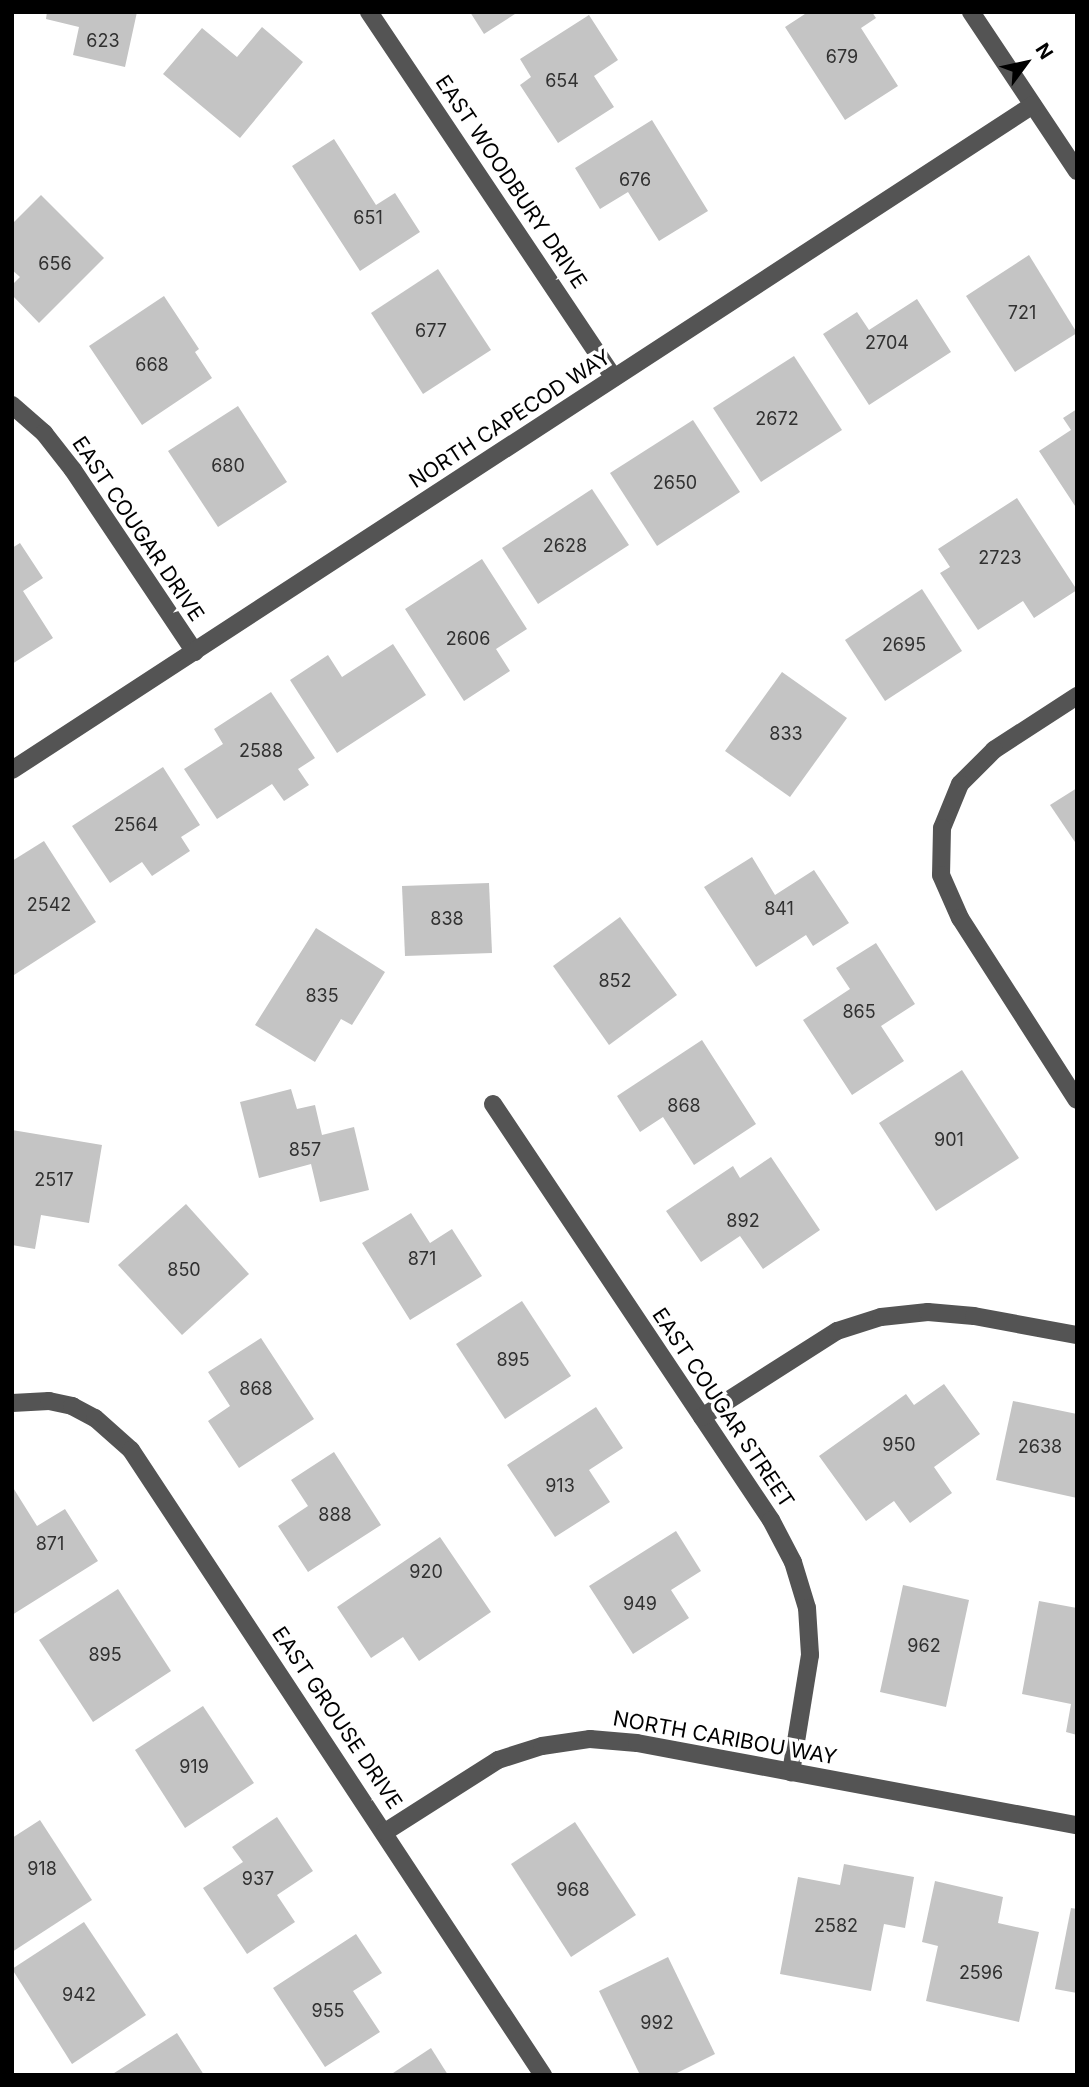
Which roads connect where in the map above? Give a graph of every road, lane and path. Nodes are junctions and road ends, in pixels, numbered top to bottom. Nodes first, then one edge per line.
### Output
1 (369, 12) edge
2 (971, 12) edge
3 (1033, 105) junction
4 (1077, 171) edge
5 (614, 378) junction
6 (12, 405) edge
7 (195, 652) junction
8 (1077, 696) edge
9 (12, 770) edge
10 (1077, 1100) edge
11 (493, 1104) dead end
12 (1077, 1335) edge
13 (12, 1403) edge
14 (702, 1418) junction
15 (792, 1772) junction
16 (1077, 1825) edge
17 (385, 1832) junction
18 (543, 2075) edge

1 - 5 street, EAST WOODBURY DRIVE
2 - 3 street
3 - 4 street
3 - 5 street, NORTH CAPECOD WAY
5 - 7 street, NORTH CAPECOD WAY
6 - 7 street, EAST COUGAR DRIVE
7 - 9 street, NORTH CAPECOD WAY
8 - 10 street
11 - 14 street, EAST COUGAR STREET
12 - 14 street
13 - 17 street, EAST GROUSE DRIVE
14 - 15 street, EAST COUGAR STREET
15 - 16 street, NORTH CARIBOU WAY
15 - 17 street, NORTH CARIBOU WAY
17 - 18 street, EAST GROUSE DRIVE

